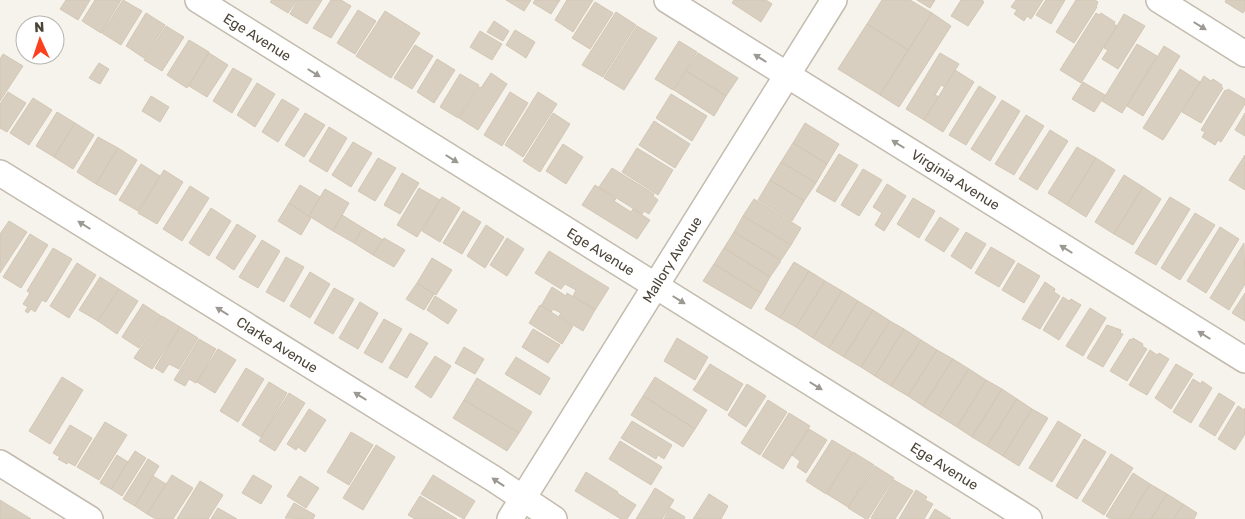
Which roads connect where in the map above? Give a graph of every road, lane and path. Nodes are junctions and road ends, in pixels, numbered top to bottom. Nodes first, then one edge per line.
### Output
1 (198, 0) edge
2 (667, 0) edge
3 (834, 0) edge
4 (1159, 0) edge
5 (1245, 54) edge
6 (788, 75) junction
7 (0, 173) edge
8 (656, 286) junction
9 (1245, 360) edge
10 (9, 468) edge
11 (516, 508) edge
12 (90, 519) edge
13 (554, 519) edge
14 (1029, 519) edge

1 -> 8 street, Ege Avenue
6 -> 2 street, Virginia Avenue
3 - 6 street, Mallory Avenue
4 -> 5 street
6 - 8 street, Mallory Avenue
9 -> 6 street, Virginia Avenue
11 -> 7 street, Clarke Avenue
8 - 11 street, Mallory Avenue
8 -> 14 street, Ege Avenue
10 - 12 street
11 - 13 street, Clarke Avenue

